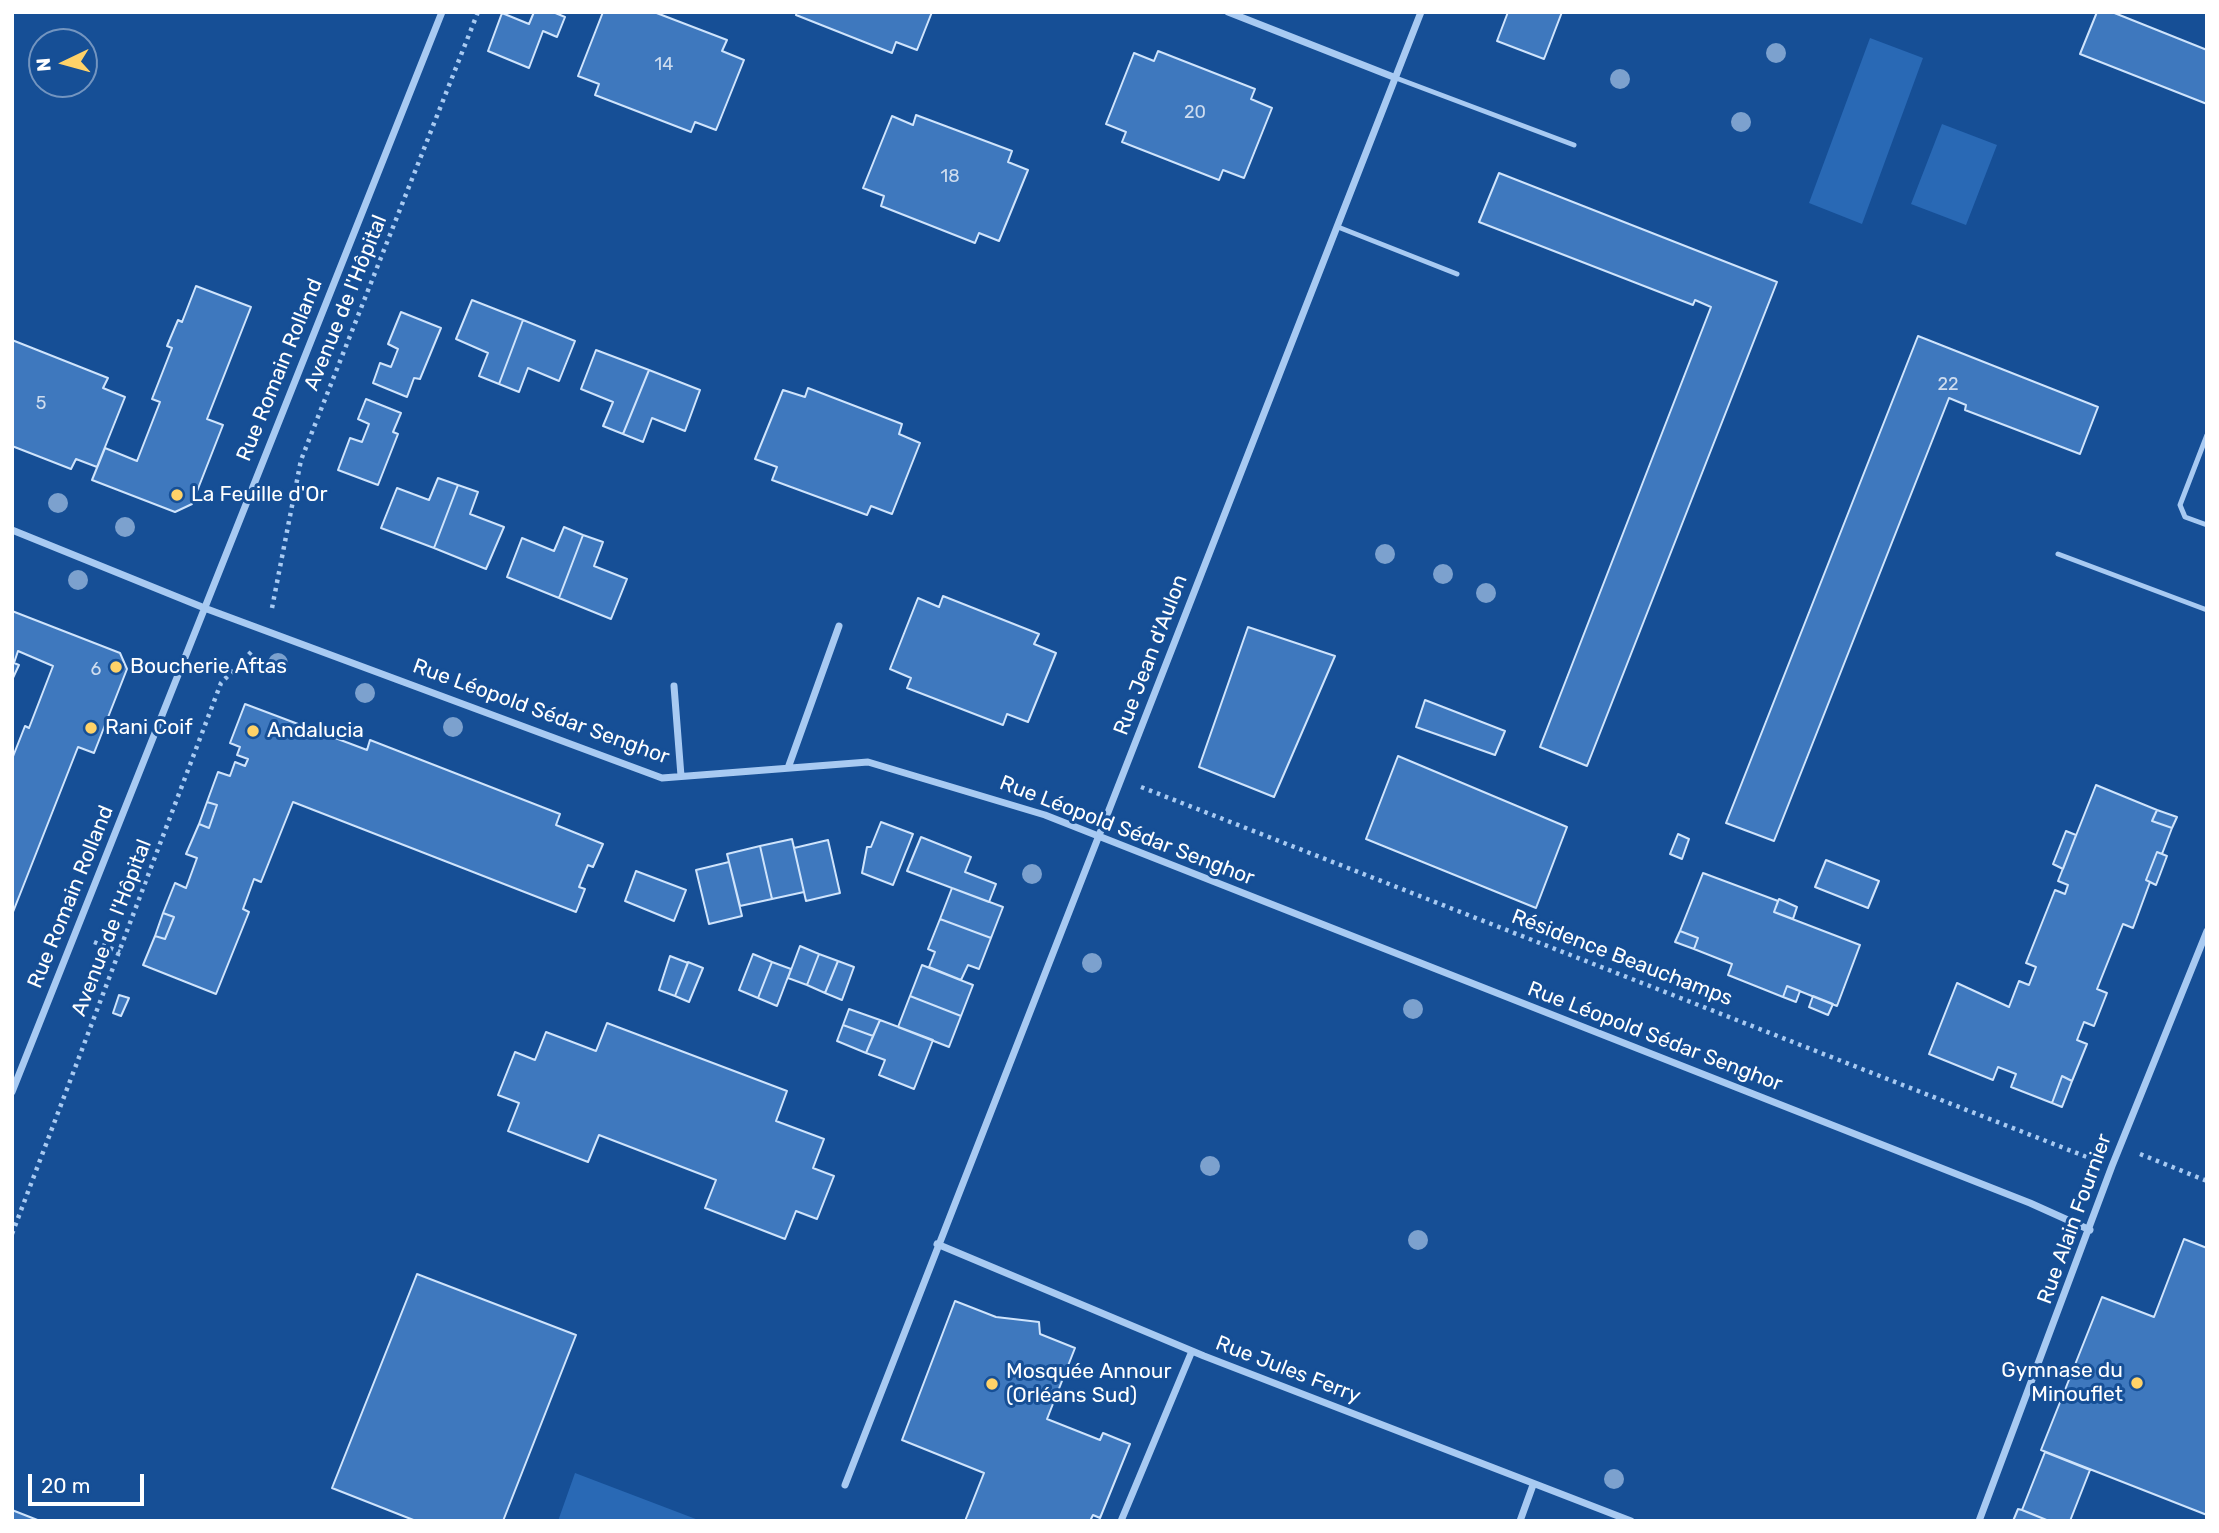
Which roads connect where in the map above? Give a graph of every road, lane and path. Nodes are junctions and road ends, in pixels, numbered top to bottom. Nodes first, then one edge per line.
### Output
1 (442, 12) edge
2 (478, 12) edge
3 (1228, 12) edge
4 (1421, 12) edge
5 (1396, 78) junction
6 (1574, 145) dead end
7 (1338, 226) junction
8 (1457, 274) dead end
9 (2207, 435) edge
10 (2207, 525) edge
11 (12, 530) edge
12 (2058, 554) dead end
13 (207, 609) junction
14 (2207, 610) edge
15 (271, 612) dead end
16 (839, 626) dead end
17 (257, 645) dead end
18 (674, 686) dead end
19 (788, 768) junction
20 (681, 776) junction
21 (1121, 779) junction
22 (1098, 837) junction
23 (2207, 931) edge
24 (12, 1092) edge
25 (2120, 1145) junction
26 (2112, 1166) junction
27 (2207, 1181) edge
28 (2091, 1230) junction
29 (12, 1234) edge
30 (937, 1244) junction
31 (1192, 1351) junction
32 (845, 1485) dead end
33 (1534, 1485) junction
34 (1121, 1521) edge
35 (1520, 1521) edge
36 (1630, 1521) edge
37 (1979, 1521) edge

1 - 13 street, Rue Romain Rolland
2 - 15 path, Avenue de l'Hôpital
3 - 5 street
4 - 5 street, Rue Jean d'Aulon
5 - 6 lane
5 - 7 street, Rue Jean d'Aulon
7 - 8 lane
7 - 21 street, Rue Jean d'Aulon
9 - 10 lane
11 - 13 street, Rue Léopold Sédar Senghor
12 - 14 lane
13 - 20 street, Rue Léopold Sédar Senghor
13 - 24 street, Rue Romain Rolland
16 - 19 street
17 - 29 path, Avenue de l'Hôpital
18 - 20 street
19 - 20 street, Rue Léopold Sédar Senghor
19 - 22 street, Rue Léopold Sédar Senghor
21 - 22 street, Rue Jean d'Aulon
21 - 26 path, Résidence Beauchamps
22 - 28 street, Rue Léopold Sédar Senghor
22 - 30 street, Rue Jean d'Aulon
23 - 25 street, Rue Alain Fournier
25 - 26 street, Rue Alain Fournier
25 - 27 path
26 - 28 street, Rue Alain Fournier
28 - 37 street, Rue Alain Fournier
30 - 31 street, Rue Jules Ferry
30 - 32 street, Rue Jean d'Aulon
31 - 33 street, Rue Jules Ferry
31 - 34 street
33 - 35 street
33 - 36 street, Rue Jules Ferry

